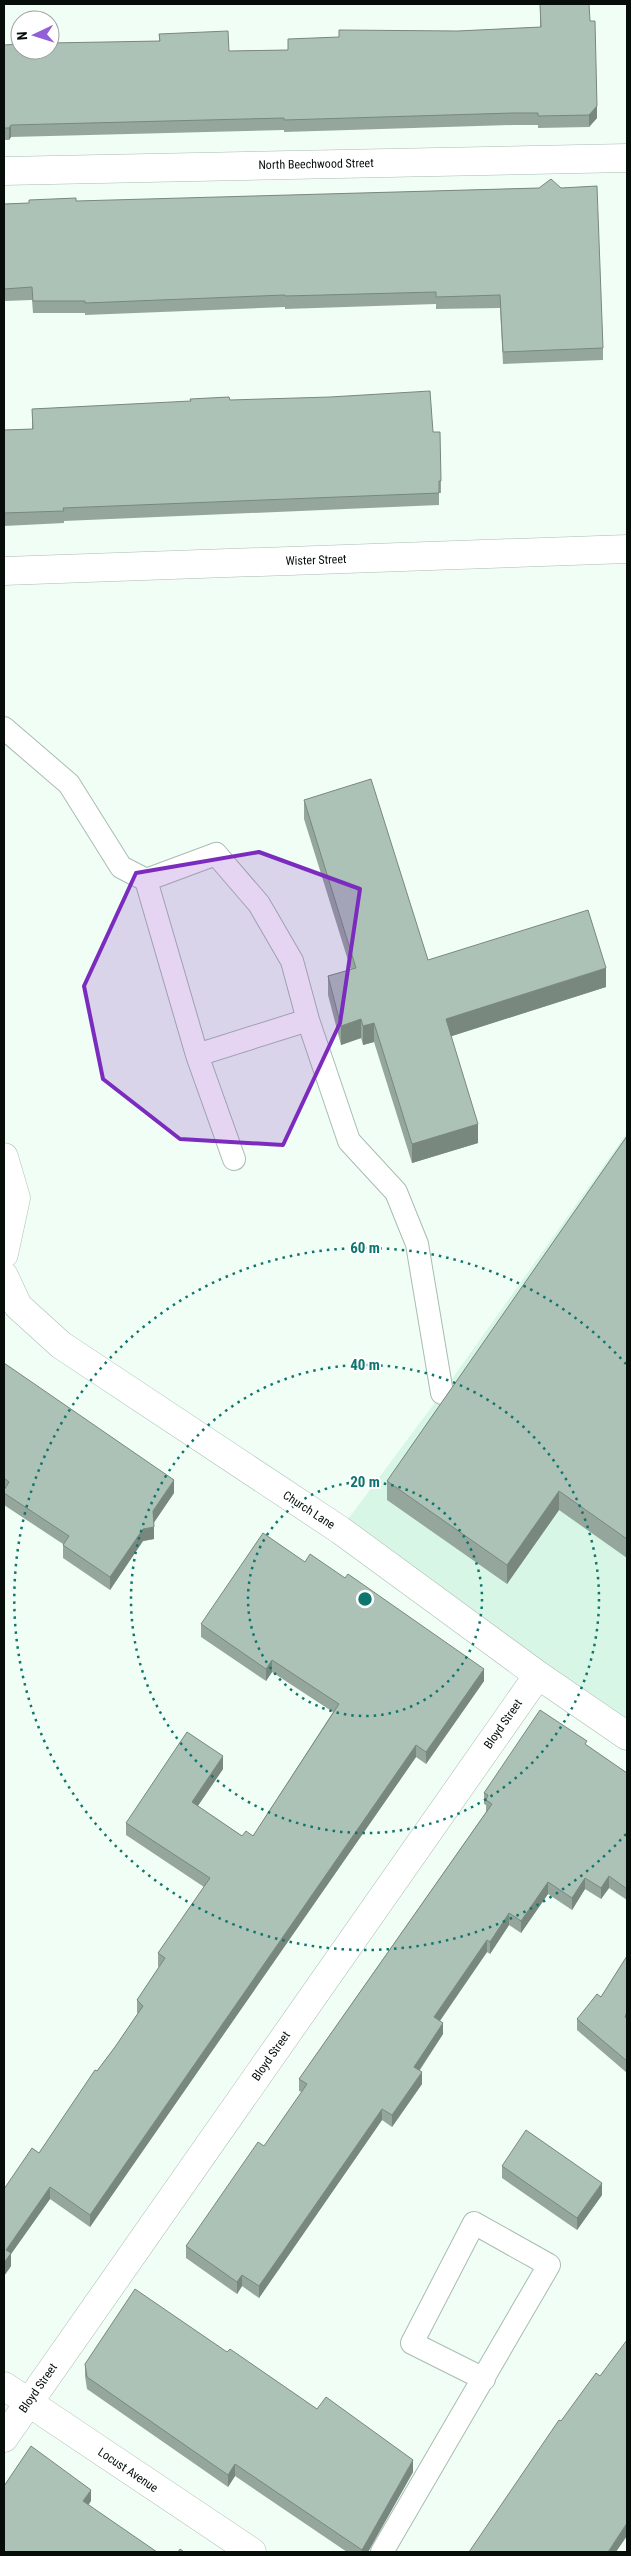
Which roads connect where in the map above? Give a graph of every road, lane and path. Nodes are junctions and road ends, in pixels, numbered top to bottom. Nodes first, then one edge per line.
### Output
1 (627, 158) edge
2 (4, 171) edge
3 (627, 549) edge
4 (4, 571) edge
5 (4, 728) edge
6 (146, 880) junction
7 (308, 1020) junction
8 (197, 1055) junction
9 (4, 1157) edge
10 (234, 1159) dead end
11 (4, 1254) edge
12 (4, 1276) edge
13 (442, 1393) dead end
14 (538, 1675) junction
15 (627, 1736) edge
16 (484, 2379) junction
17 (4, 2386) edge
18 (28, 2403) junction
19 (4, 2438) edge
20 (252, 2552) edge
21 (382, 2552) edge

1 - 2 street, North Beechwood Street
3 - 4 street, Wister Street
5 - 6 lane
6 - 7 lane
6 - 8 lane
7 - 8 lane
7 - 13 lane
8 - 10 lane
9 - 11 street
12 - 14 street, Church Lane
14 - 15 street, Church Lane
14 - 18 street, Bloyd Street
16 - 16 lane
16 - 21 lane
17 - 18 street, Locust Avenue
18 - 19 street, Bloyd Street
18 - 20 street, Locust Avenue

